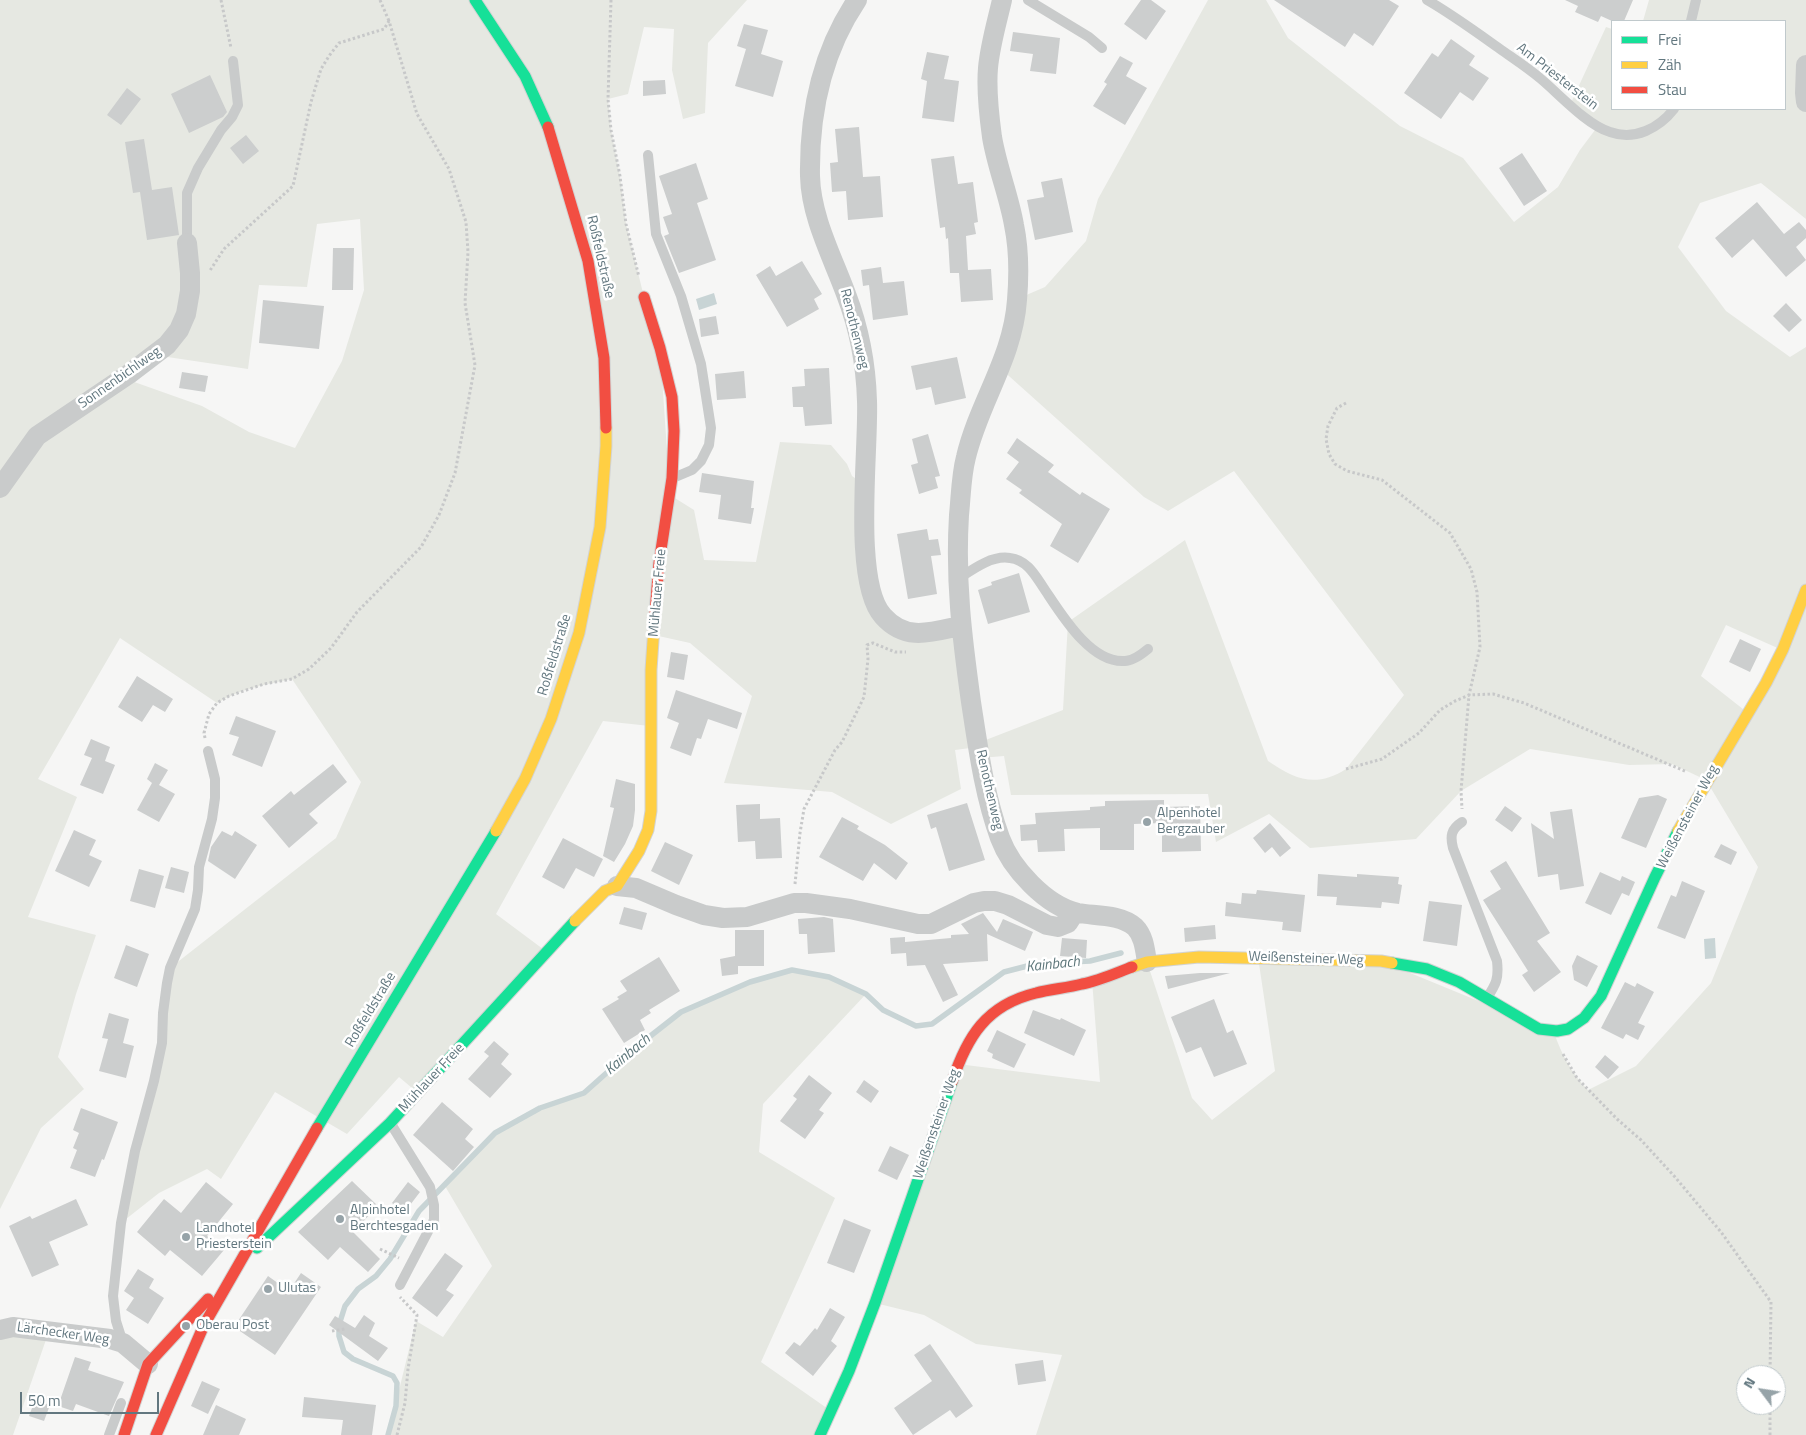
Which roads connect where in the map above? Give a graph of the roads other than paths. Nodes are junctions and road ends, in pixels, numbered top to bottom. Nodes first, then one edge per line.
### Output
1 (475, 0) edge
2 (857, 0) edge
3 (1002, 0) edge
4 (1028, 0) edge
5 (1428, 0) edge
6 (1696, 0) edge
7 (1690, 20) edge
8 (1102, 48) dead end
9 (233, 61) road end
10 (1806, 65) edge
11 (1806, 102) edge
12 (1673, 110) edge
13 (648, 155) dead end
14 (187, 244) joint
15 (644, 297) road end
16 (672, 478) junction
17 (0, 488) edge
18 (958, 579) junction
19 (1806, 590) edge
20 (960, 626) junction
21 (1148, 649) dead end
22 (208, 751) road end
23 (1462, 822) road end
24 (617, 886) junction
25 (1075, 912) junction
26 (1147, 962) junction
27 (1486, 999) junction
28 (390, 1123) junction
29 (240, 1264) junction
30 (400, 1285) road end
31 (4, 1327) edge
32 (123, 1343) junction
33 (142, 1370) junction
34 (126, 1389) dead end
35 (109, 1435) edge
36 (124, 1435) edge
37 (156, 1435) edge
38 (820, 1435) edge

1 - 29 street, Roßfeldstraße
2 - 20 street, Renothenweg
3 - 18 street, Renothenweg
4 - 8 lane
5 - 12 lane, Am Priesterstein
6 - 7 lane
9 - 14 lane
10 - 11 street
13 - 16 lane
14 - 17 street, Sonnenbichlweg
15 - 16 street, Mühlauer Freie
16 - 24 street, Mühlauer Freie
18 - 20 street, Renothenweg
18 - 21 lane
19 - 27 street, Weißensteiner Weg
20 - 25 street, Renothenweg
22 - 32 lane
23 - 27 lane
24 - 25 street
24 - 28 street, Mühlauer Freie
25 - 26 street, Renothenweg
26 - 27 street, Weißensteiner Weg
26 - 38 street, Weißensteiner Weg
28 - 29 street, Mühlauer Freie
28 - 30 lane
29 - 33 street, Roßfeldstraße
29 - 37 street, Roßfeldstraße
31 - 32 street, Lärchecker Weg
32 - 33 street, Lärchecker Weg
33 - 36 street, Roßfeldstraße
34 - 35 lane

